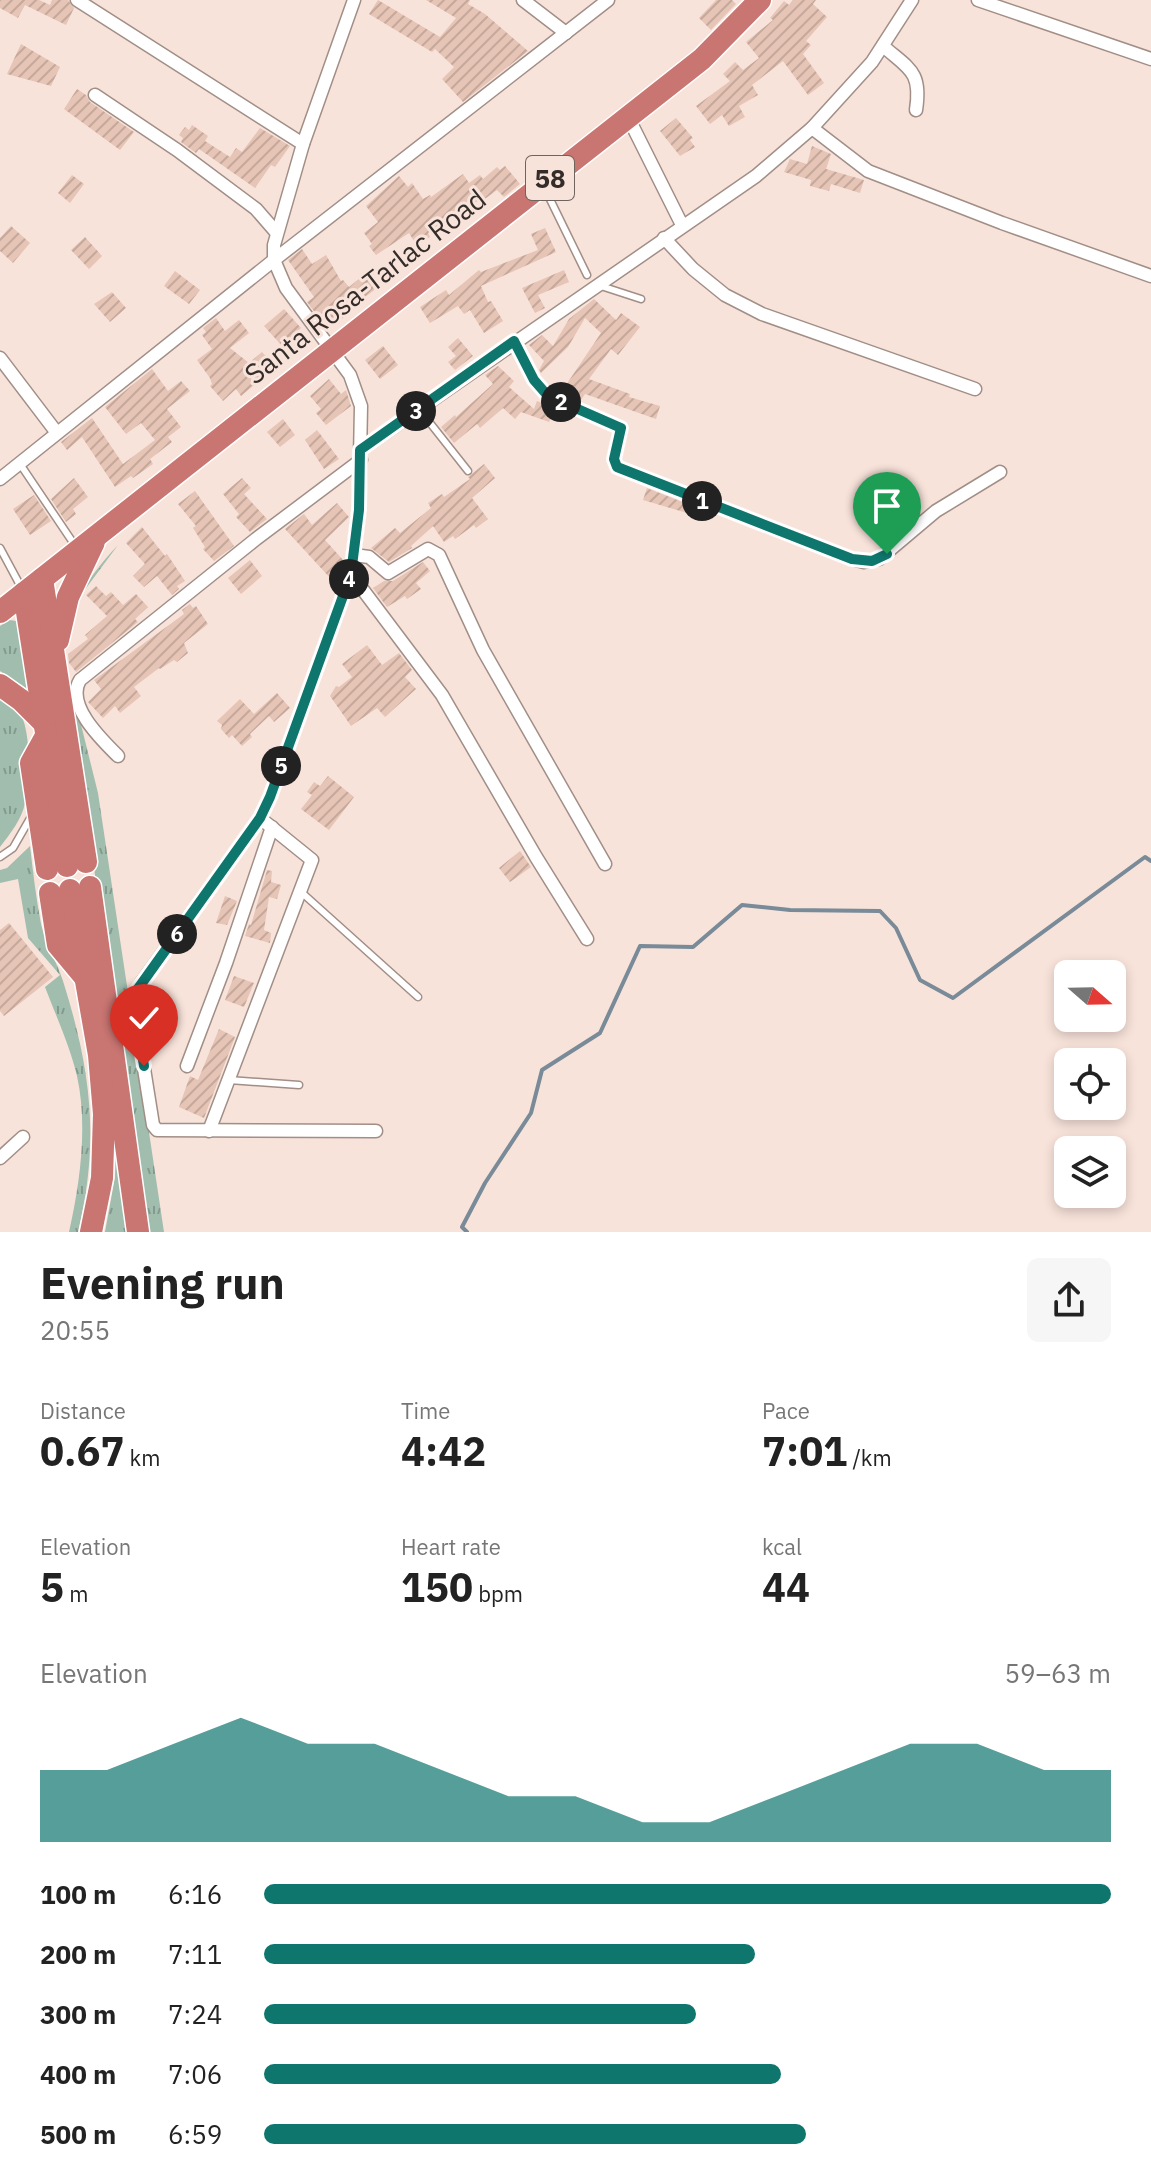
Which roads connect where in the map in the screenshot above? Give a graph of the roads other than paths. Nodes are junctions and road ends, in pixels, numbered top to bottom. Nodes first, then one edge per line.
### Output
1 (77, 0) edge
2 (354, 0) edge
3 (523, 0) edge
4 (608, 0) edge
5 (912, 0) edge
6 (978, 0) edge
7 (751, 3) edge
8 (566, 33) junction
9 (883, 46) junction
10 (1151, 59) edge
11 (95, 95) dead end
12 (916, 110) dead end
13 (628, 117) junction
14 (812, 128) junction
15 (303, 144) junction
16 (542, 184) junction
17 (682, 225) junction
18 (276, 232) junction
19 (664, 238) junction
20 (274, 260) junction
21 (587, 275) dead end
22 (1151, 276) edge
23 (598, 285) junction
24 (641, 299) dead end
25 (514, 341) junction
26 (333, 349) junction
27 (0, 358) edge
28 (975, 389) dead end
29 (419, 409) junction
30 (57, 433) junction
31 (360, 455) junction
32 (20, 464) junction
33 (468, 471) dead end
34 (1000, 472) dead end
35 (0, 479) edge
36 (97, 535) junction
37 (0, 548) edge
38 (78, 550) junction
39 (354, 555) junction
40 (351, 574) junction
41 (42, 579) junction
42 (24, 593) junction
43 (0, 612) edge
44 (56, 653) junction
45 (0, 685) edge
46 (46, 729) junction
47 (118, 756) dead end
48 (37, 805) junction
49 (260, 818) junction
50 (272, 827) junction
51 (0, 857) edge
52 (605, 864) dead end
53 (67, 866) junction
54 (300, 891) junction
55 (587, 939) dead end
56 (418, 997) dead end
57 (187, 1066) dead end
58 (229, 1080) junction
59 (299, 1085) dead end
60 (209, 1131) junction
61 (376, 1131) dead end
62 (23, 1137) dead end
63 (0, 1158) edge
64 (91, 1232) edge
65 (138, 1232) edge

1 - 15 street
2 - 15 street
3 - 8 street
4 - 8 street
5 - 9 street
6 - 10 street
7 - 13 highway, Santa Rosa-Tarlac Road / 58
8 - 20 street
9 - 12 street
9 - 14 street
11 - 18 street
13 - 16 highway, Santa Rosa-Tarlac Road / 58
13 - 17 street
14 - 17 street
14 - 22 street
15 - 18 street
16 - 21 lane
16 - 26 highway, Santa Rosa-Tarlac Road / 58
17 - 19 street
18 - 20 street
19 - 23 street
19 - 28 street
20 - 26 street
20 - 30 street
23 - 24 lane
23 - 25 street
25 - 29 street
25 - 34 street
26 - 31 street
26 - 36 highway, Santa Rosa-Tarlac Road / 58
27 - 30 street
29 - 31 street
29 - 33 lane
30 - 32 street
31 - 39 street
31 - 47 street
32 - 35 street
32 - 38 lane
36 - 38 highway, Santa Rosa-Tarlac Road / 58
36 - 44 highway
37 - 42 lane
38 - 41 highway, Santa Rosa-Tarlac Road / 58
39 - 40 street
39 - 52 street
40 - 49 street
40 - 55 street
41 - 42 highway, Santa Rosa-Tarlac Road / 58
41 - 44 highway
42 - 43 highway, Santa Rosa-Tarlac Road / 58
42 - 46 highway
44 - 53 highway
45 - 46 highway
46 - 48 highway
46 - 53 highway
48 - 51 lane
48 - 53 highway
49 - 50 street
49 - 60 street
50 - 54 street
50 - 57 street
54 - 56 lane
54 - 58 street
58 - 59 lane
58 - 60 street
60 - 61 street
62 - 63 street
64 - 65 highway

